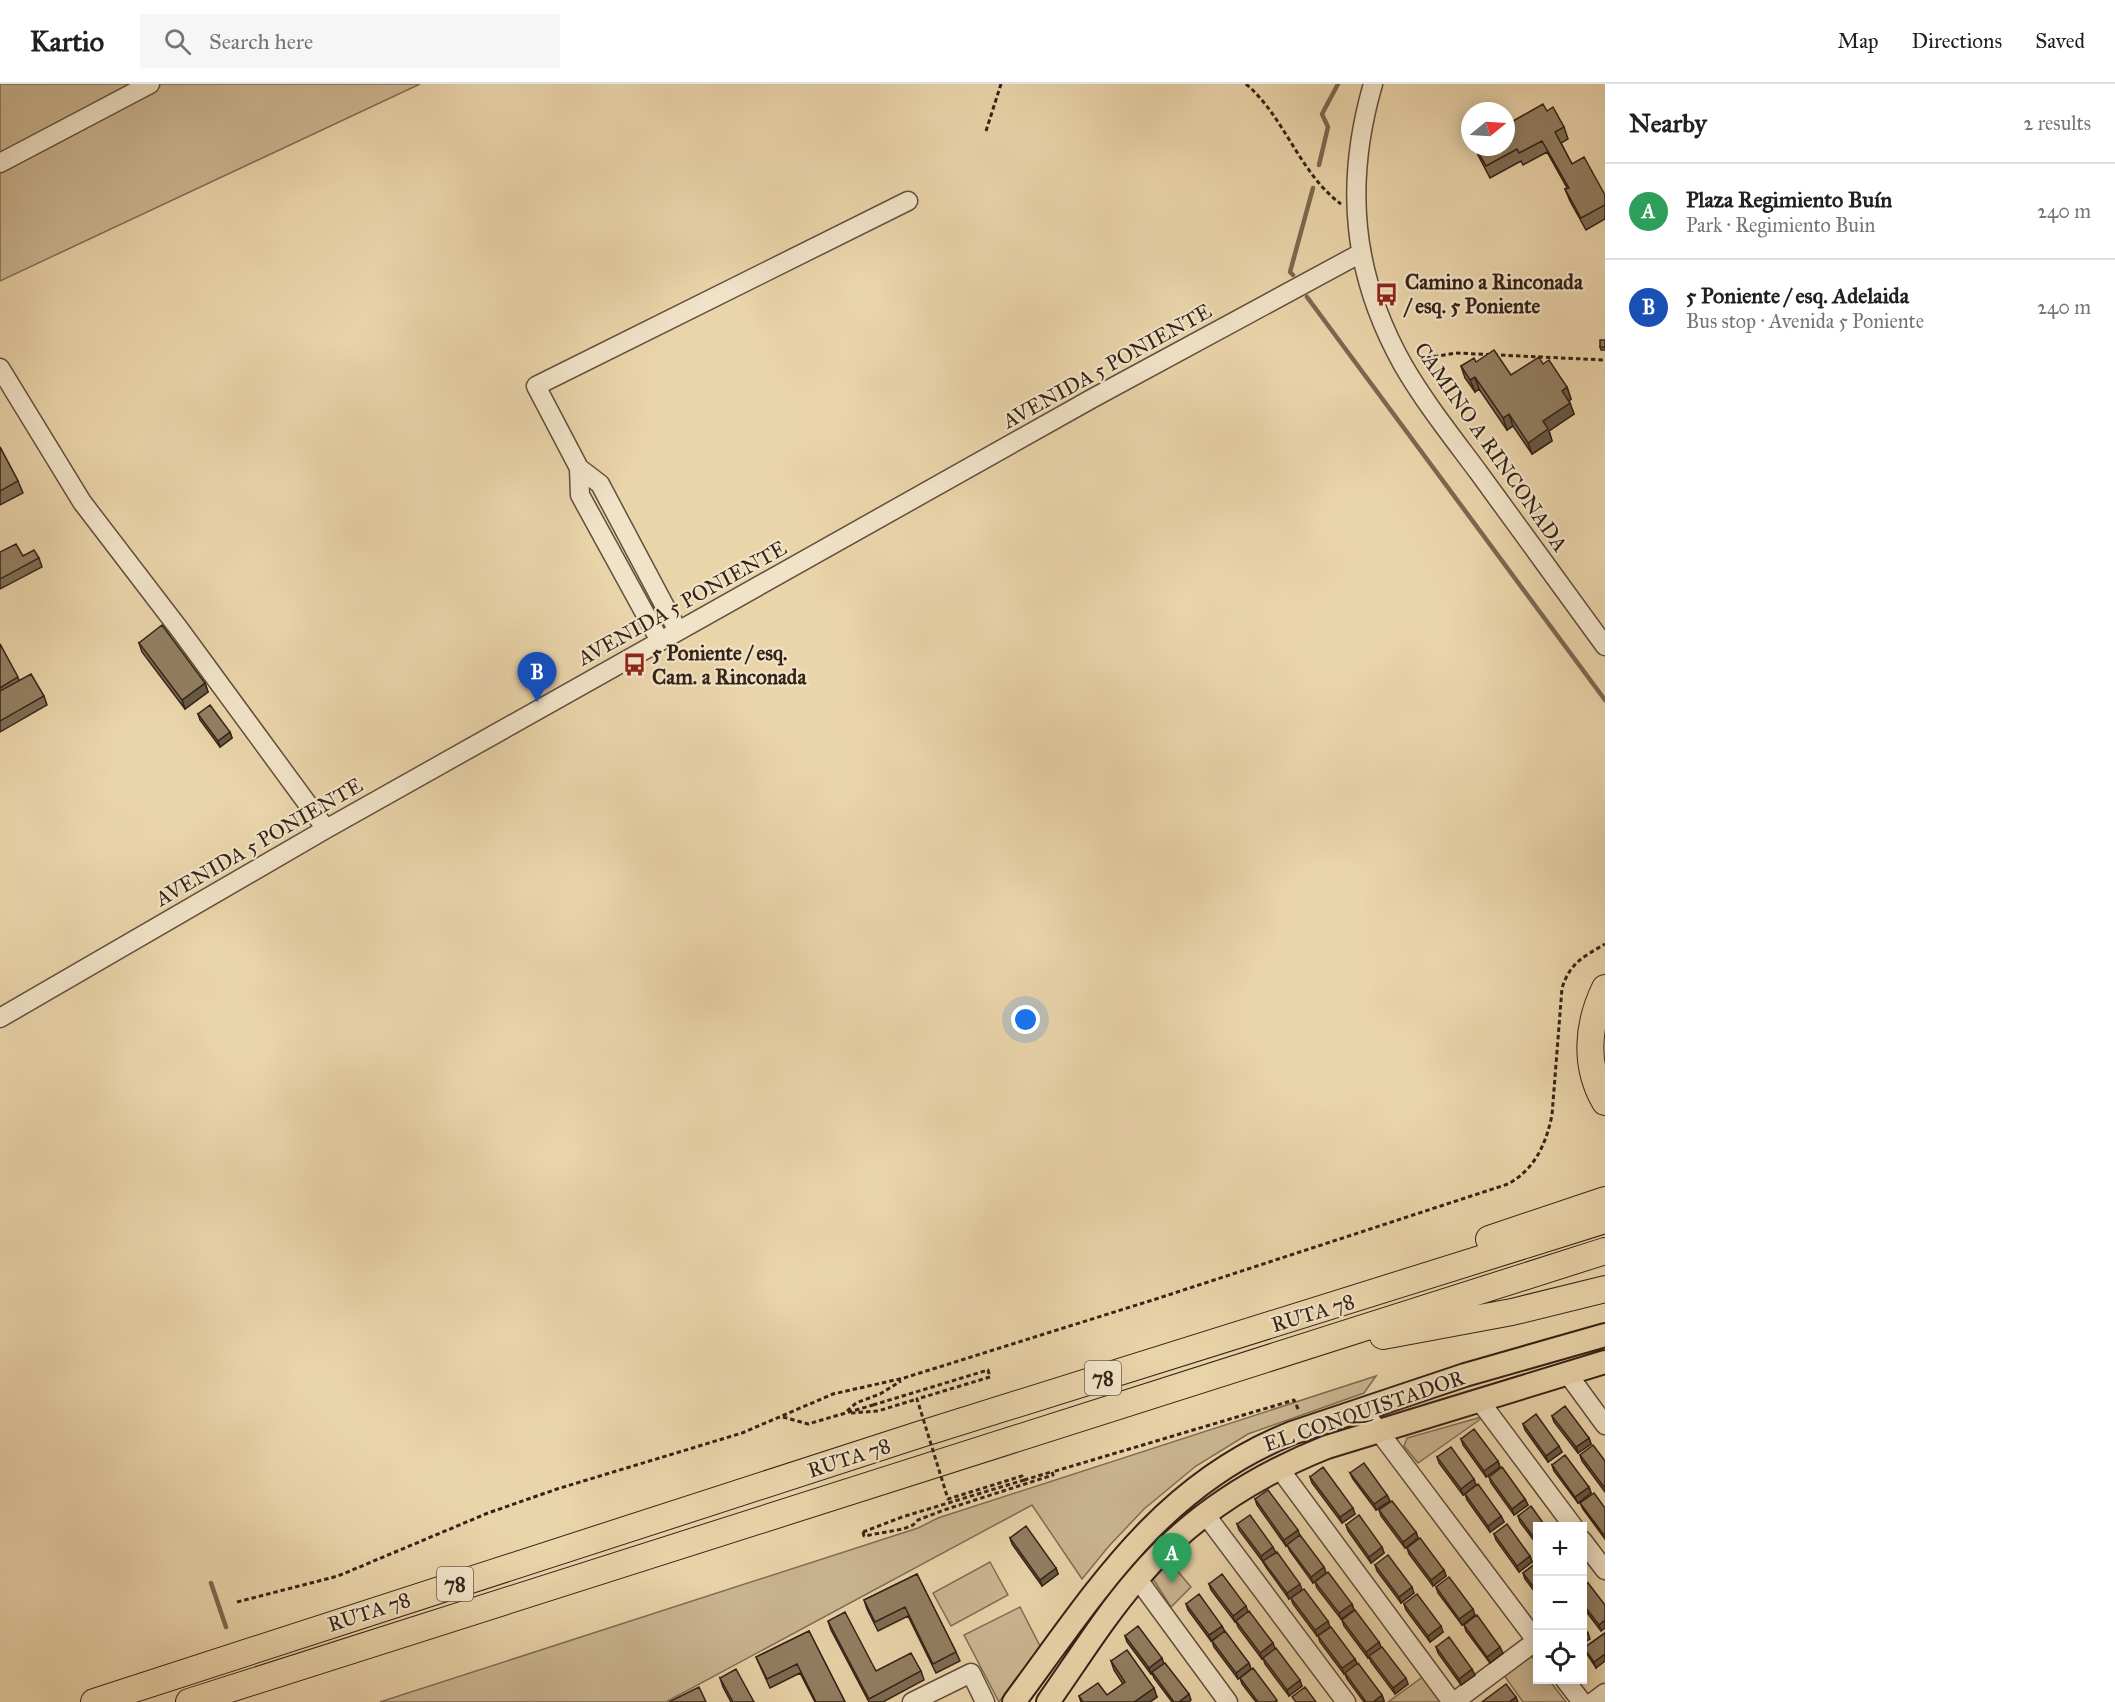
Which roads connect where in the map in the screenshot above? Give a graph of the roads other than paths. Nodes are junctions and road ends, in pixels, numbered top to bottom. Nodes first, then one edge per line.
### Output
1 (150, 84) edge
2 (1373, 84) edge
3 (0, 163) edge
4 (908, 201) dead end
5 (1360, 253) junction
6 (0, 368) edge
7 (579, 468) junction
8 (678, 631) junction
9 (660, 641) junction
10 (1605, 646) edge
11 (326, 829) junction
12 (1605, 988) edge
13 (2, 1013) edge
14 (1605, 1102) edge
15 (1605, 1200) edge
16 (1605, 1220) edge
17 (1605, 1251) edge
18 (1605, 1289) edge
19 (1289, 1320) junction
20 (1605, 1335) edge
21 (1605, 1362) edge
22 (1236, 1368) junction
23 (1567, 1373) junction
24 (1479, 1400) junction
25 (1362, 1409) junction
26 (1605, 1425) edge
27 (1378, 1431) junction
28 (1279, 1468) junction
29 (1205, 1514) junction
30 (1569, 1522) edge
31 (1587, 1546) edge
32 (1605, 1570) edge
33 (1137, 1578) junction
34 (1533, 1637) edge
35 (1533, 1645) edge
36 (1568, 1684) edge
37 (1605, 1693) edge
38 (94, 1702) edge
39 (189, 1702) edge
40 (912, 1702) edge
41 (985, 1702) edge
42 (1014, 1702) edge
43 (1048, 1702) edge
44 (1228, 1702) edge
45 (1346, 1702) edge
46 (1453, 1702) edge
47 (1582, 1702) edge
48 (1593, 1702) edge

1 - 3 street
2 - 5 street, CAMINO A RINCONADA
4 - 7 street
5 - 8 street, AVENIDA 5 PONIENTE
5 - 10 street, CAMINO A RINCONADA
6 - 11 street
7 - 8 street
7 - 9 street
8 - 9 street, AVENIDA 5 PONIENTE
9 - 11 street, AVENIDA 5 PONIENTE
11 - 13 street, AVENIDA 5 PONIENTE
12 - 14 highway
15 - 19 highway
16 - 19 highway, RUTA 78 / 78
17 - 22 highway, RUTA 78 / 78
18 - 22 highway
19 - 38 highway, RUTA 78 / 78
20 - 25 main road, EL CONQUISTADOR
21 - 23 main road, EL CONQUISTADOR
22 - 39 highway, RUTA 78 / 78
23 - 24 main road, EL CONQUISTADOR
23 - 26 street
24 - 27 main road, EL CONQUISTADOR
24 - 30 street
25 - 27 street
25 - 42 main road, EL CONQUISTADOR
27 - 28 main road, EL CONQUISTADOR
27 - 34 street
28 - 29 main road, EL CONQUISTADOR
28 - 46 street
29 - 33 main road, EL CONQUISTADOR
29 - 45 street
31 - 32 street
33 - 43 main road, EL CONQUISTADOR
33 - 44 street
35 - 46 street
36 - 47 street
37 - 48 street
40 - 41 street

